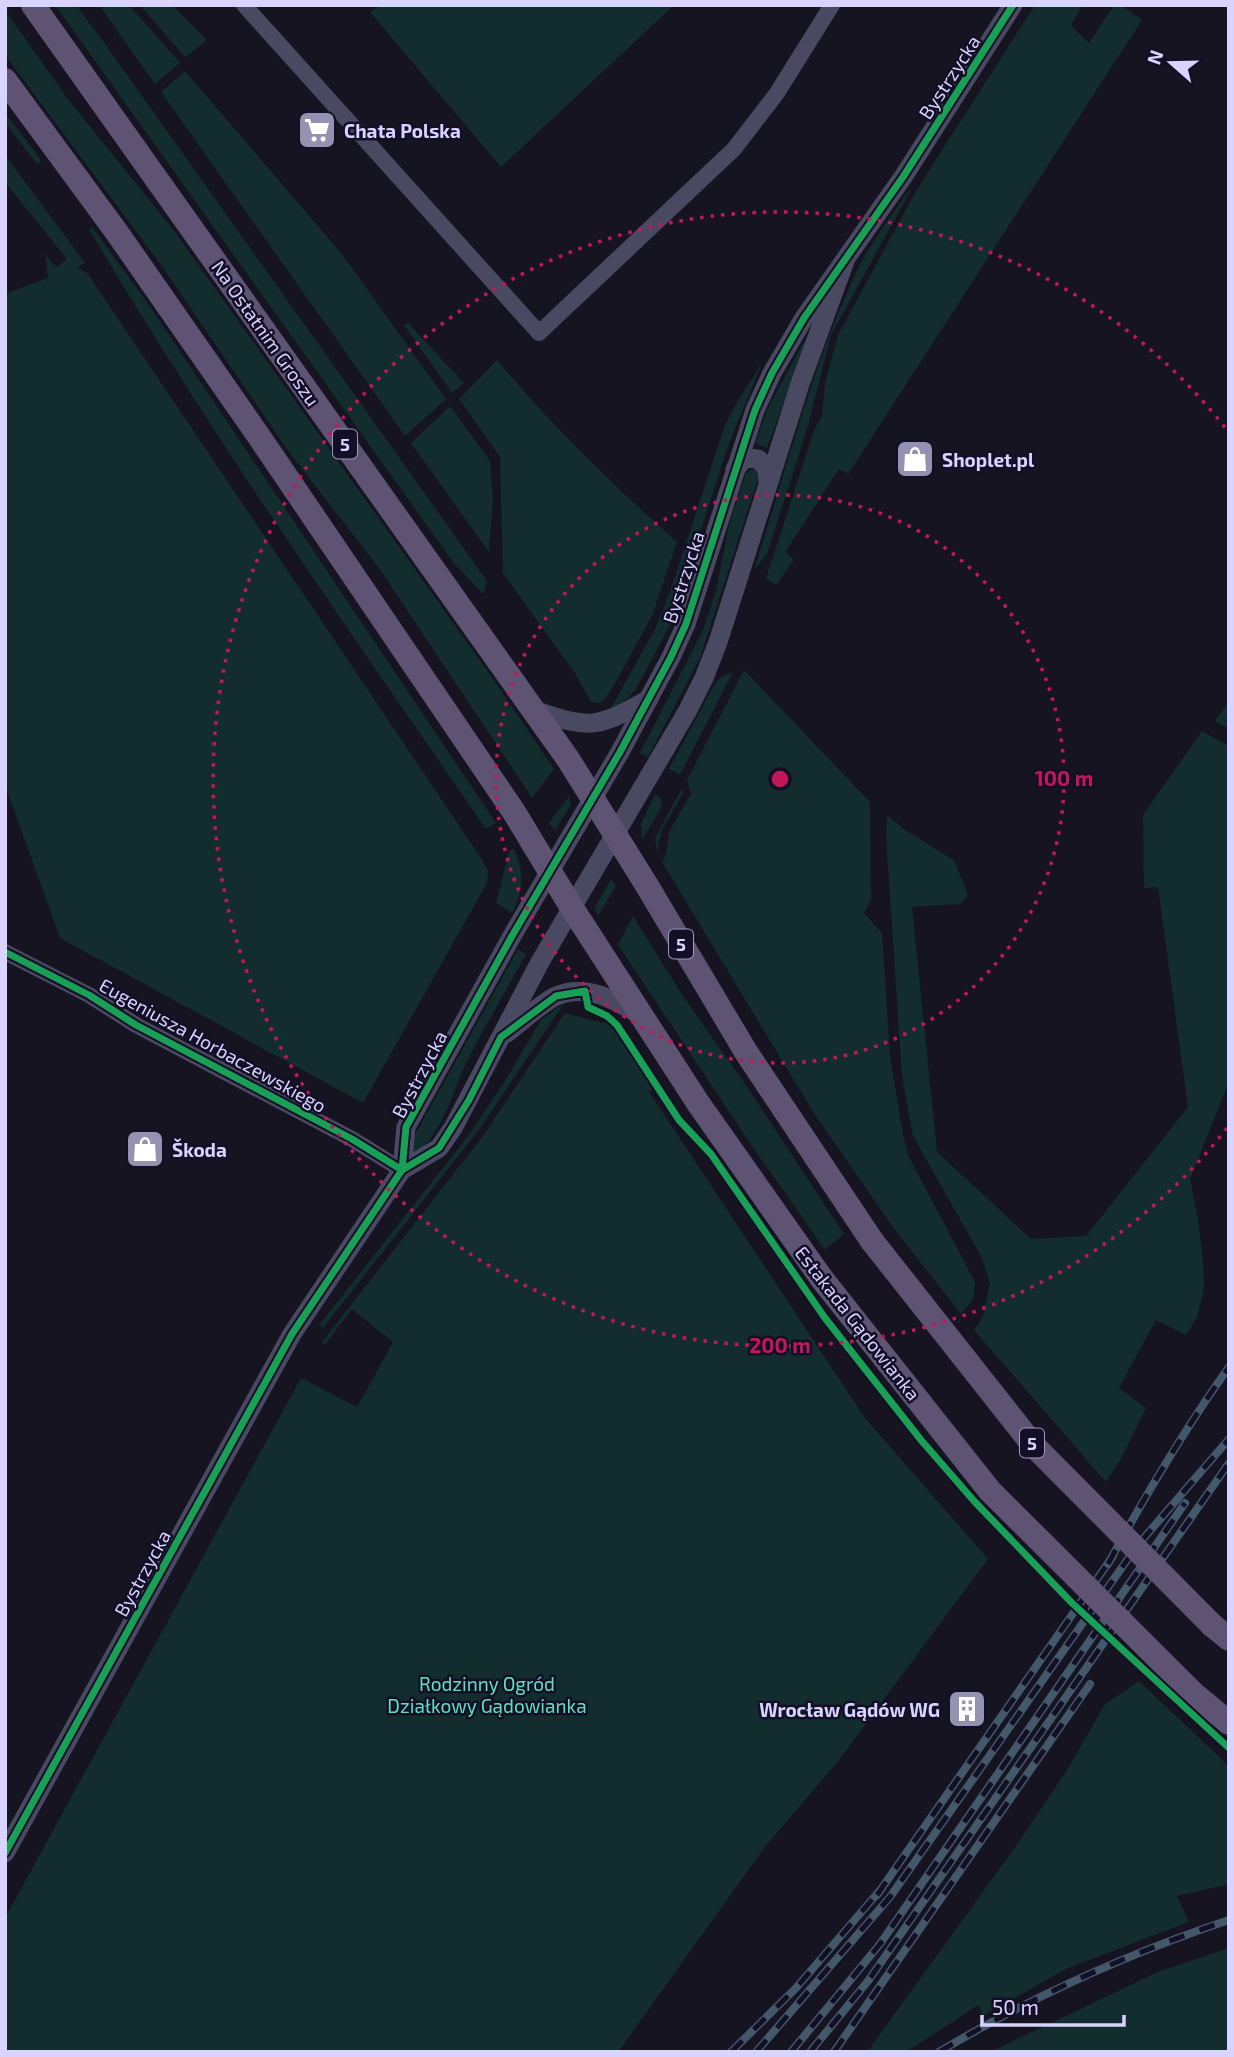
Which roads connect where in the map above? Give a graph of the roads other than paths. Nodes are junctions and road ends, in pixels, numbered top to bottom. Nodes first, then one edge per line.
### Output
1 (33, 5) edge
2 (244, 5) edge
3 (832, 5) edge
4 (1013, 5) edge
5 (5, 80) edge
6 (845, 261) junction
7 (736, 469) junction
8 (768, 482) junction
9 (650, 699) junction
10 (534, 710) junction
11 (592, 800) junction
12 (615, 836) junction
13 (550, 872) junction
14 (572, 908) junction
15 (5, 952) edge
16 (640, 1014) junction
17 (501, 1038) junction
18 (402, 1170) junction
19 (1223, 1633) edge
20 (1229, 1723) edge
21 (5, 1853) edge

1 - 10 main road, Na Ostatnim Groszu / 5
2 - 3 street
4 - 6 street, Bystrzycka
5 - 13 main road
6 - 7 street, Bystrzycka
6 - 8 street, Bystrzycka
7 - 8 street
7 - 9 street, Bystrzycka
8 - 12 street, Bystrzycka
9 - 10 street
9 - 11 street, Bystrzycka
10 - 11 main road, Na Ostatnim Groszu / 5
11 - 12 main road, Na Ostatnim Groszu / 5
11 - 13 street, Bystrzycka
12 - 14 street, Bystrzycka
12 - 19 main road, 5, bridge
13 - 14 main road, Estakada Gądowianka
13 - 18 street, Bystrzycka
14 - 16 main road, Estakada Gądowianka
14 - 17 street, Bystrzycka
15 - 18 street, Eugeniusza Horbaczewskiego
16 - 17 street
16 - 20 main road, Estakada Gądowianka, bridge
17 - 18 street, Bystrzycka
18 - 21 street, Bystrzycka

